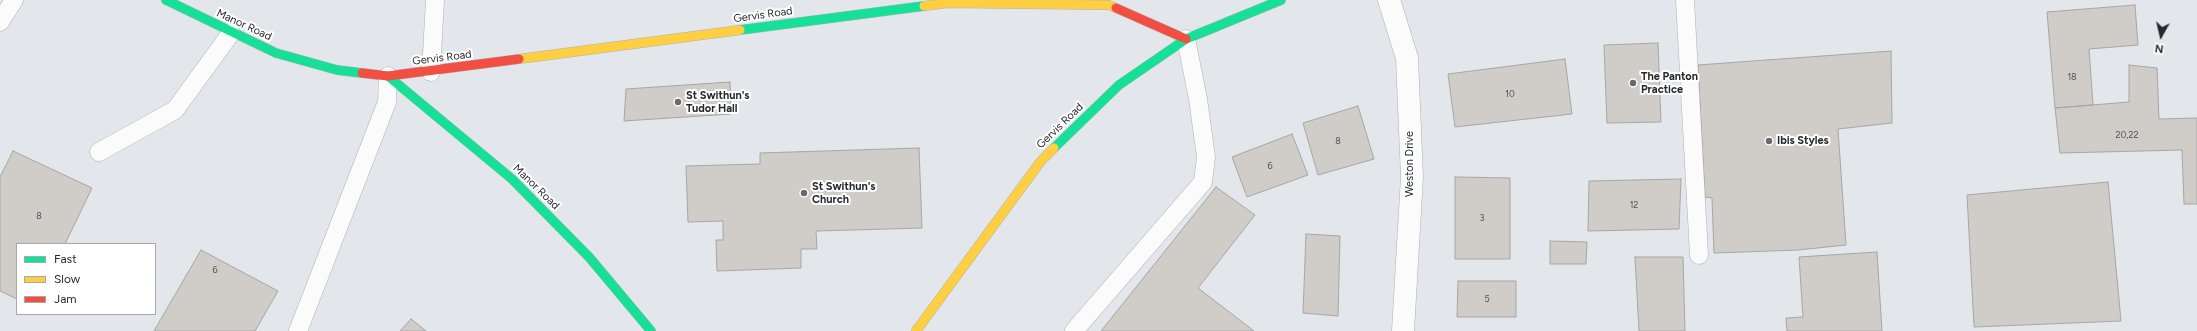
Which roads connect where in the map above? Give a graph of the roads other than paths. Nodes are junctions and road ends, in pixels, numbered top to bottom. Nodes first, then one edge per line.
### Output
1 (14, 0) edge
2 (166, 0) edge
3 (435, 0) edge
4 (1280, 0) edge
5 (1389, 0) edge
6 (1689, 7) edge
7 (0, 22) edge
8 (231, 33) junction
9 (1186, 39) junction
10 (337, 70) joint
11 (431, 72) junction
12 (388, 76) junction
13 (99, 152) dead end
14 (1699, 255) dead end
15 (298, 331) edge
16 (651, 331) edge
17 (916, 331) edge
18 (1074, 331) edge
19 (1403, 331) edge

1 - 7 lane
2 - 8 street, Manor Road
3 - 11 lane
4 - 9 street, Gervis Road
5 - 19 street, Weston Drive
6 - 14 lane
8 - 10 street, Manor Road
8 - 13 lane
9 - 11 street, Gervis Road
9 - 17 street, Gervis Road
9 - 18 lane
10 - 12 street, Gervis Road
11 - 12 street, Gervis Road
12 - 15 lane
12 - 16 street, Manor Road

